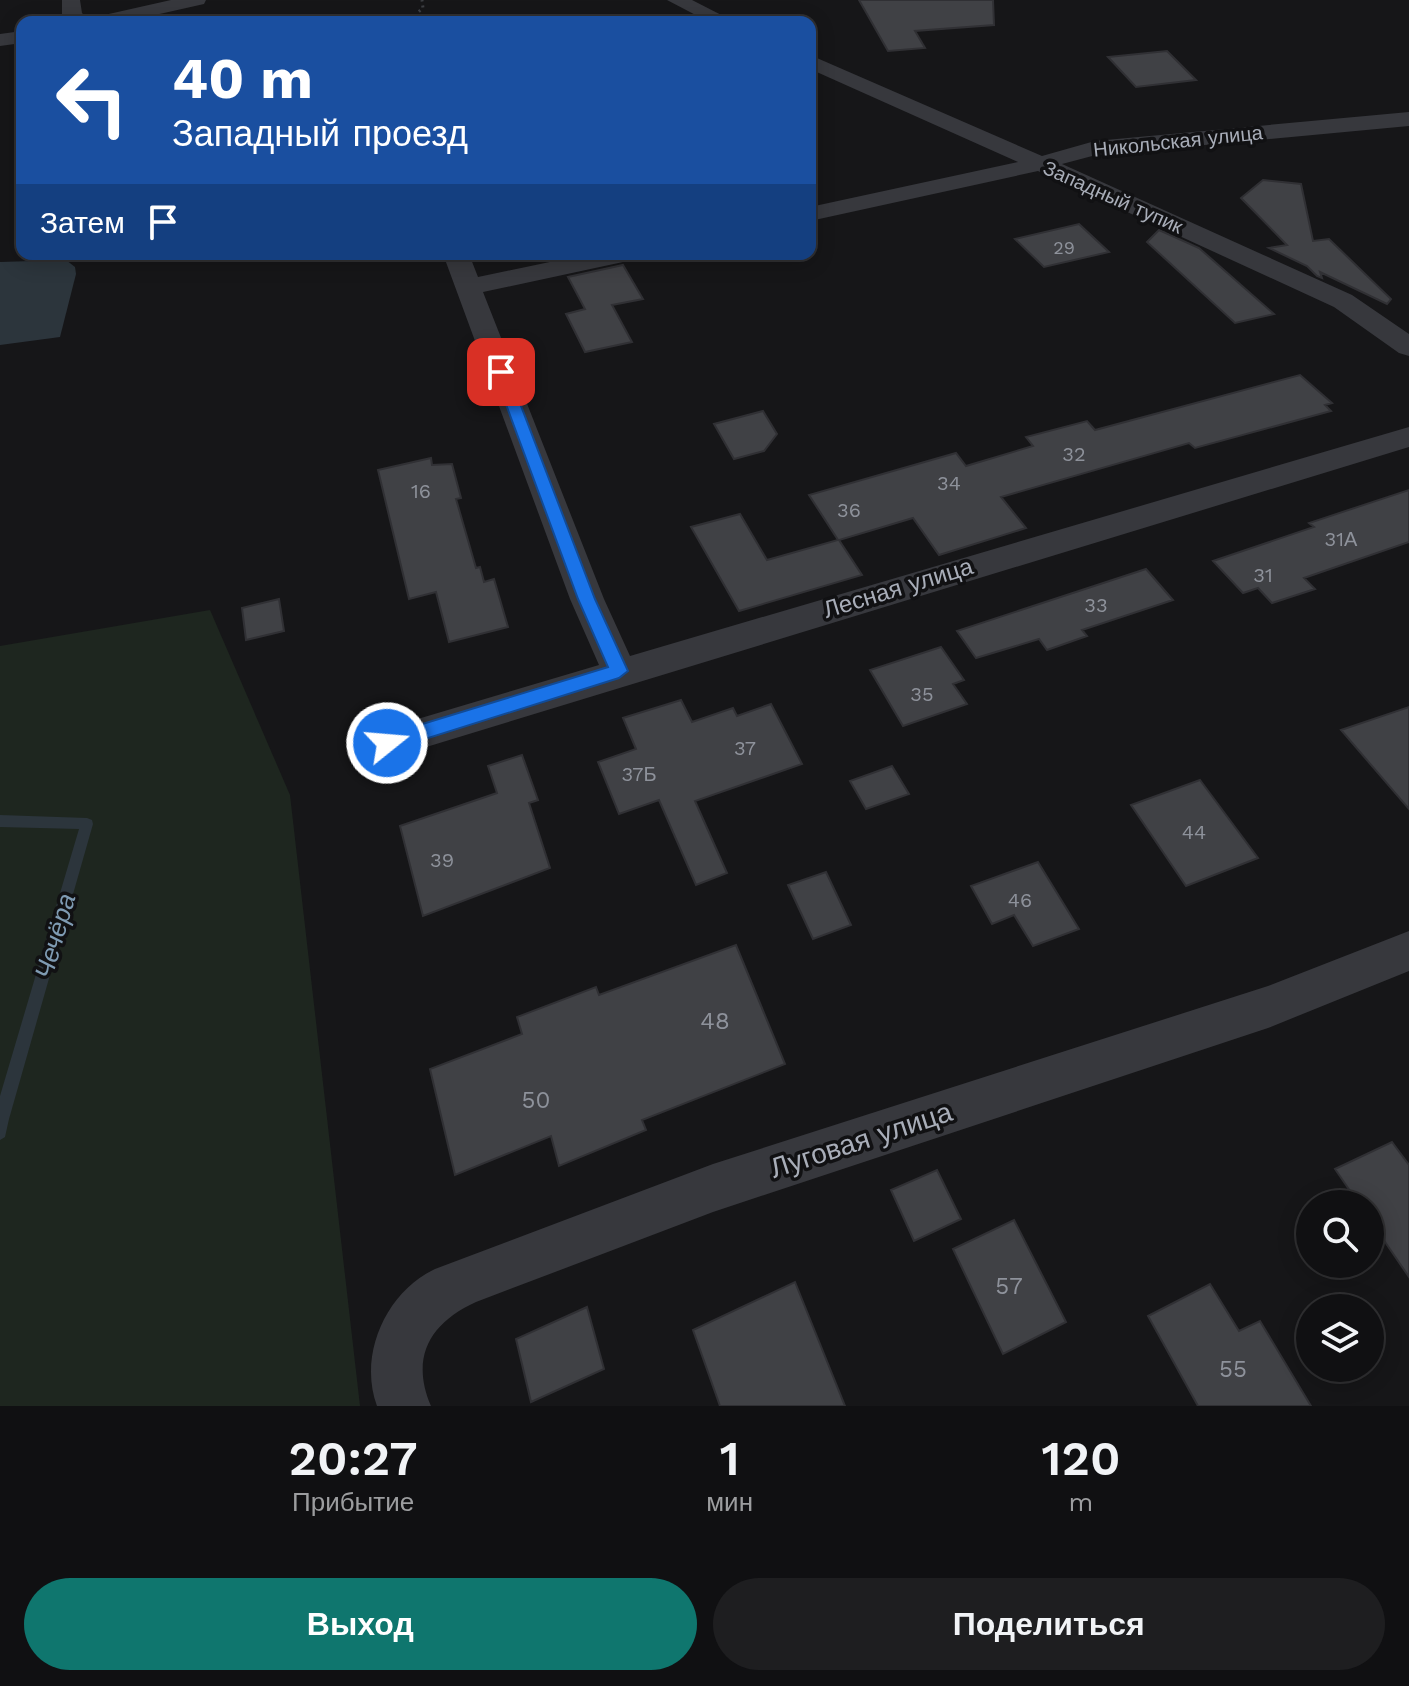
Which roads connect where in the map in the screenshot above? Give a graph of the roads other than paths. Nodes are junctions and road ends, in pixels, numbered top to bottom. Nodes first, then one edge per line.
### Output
1 (197, 0) edge
2 (676, 0) edge
3 (125, 16) edge
4 (712, 16) edge
5 (816, 64) edge
6 (1409, 119) edge
7 (1038, 163) junction
8 (816, 213) edge
9 (458, 260) edge
10 (595, 260) edge
11 (469, 287) junction
12 (1409, 347) edge
13 (1409, 437) edge
14 (619, 671) junction
15 (387, 743) dead end
16 (1409, 951) edge
17 (404, 1406) edge

1 - 3 street
2 - 4 street
5 - 7 street, Западный тупик
6 - 7 street, Никольская улица
7 - 8 street, Никольская улица
7 - 12 street, Западный тупик
9 - 11 street
10 - 11 street
11 - 14 street
13 - 14 street, Лесная улица
14 - 15 street, Лесная улица
16 - 17 street, Луговая улица

